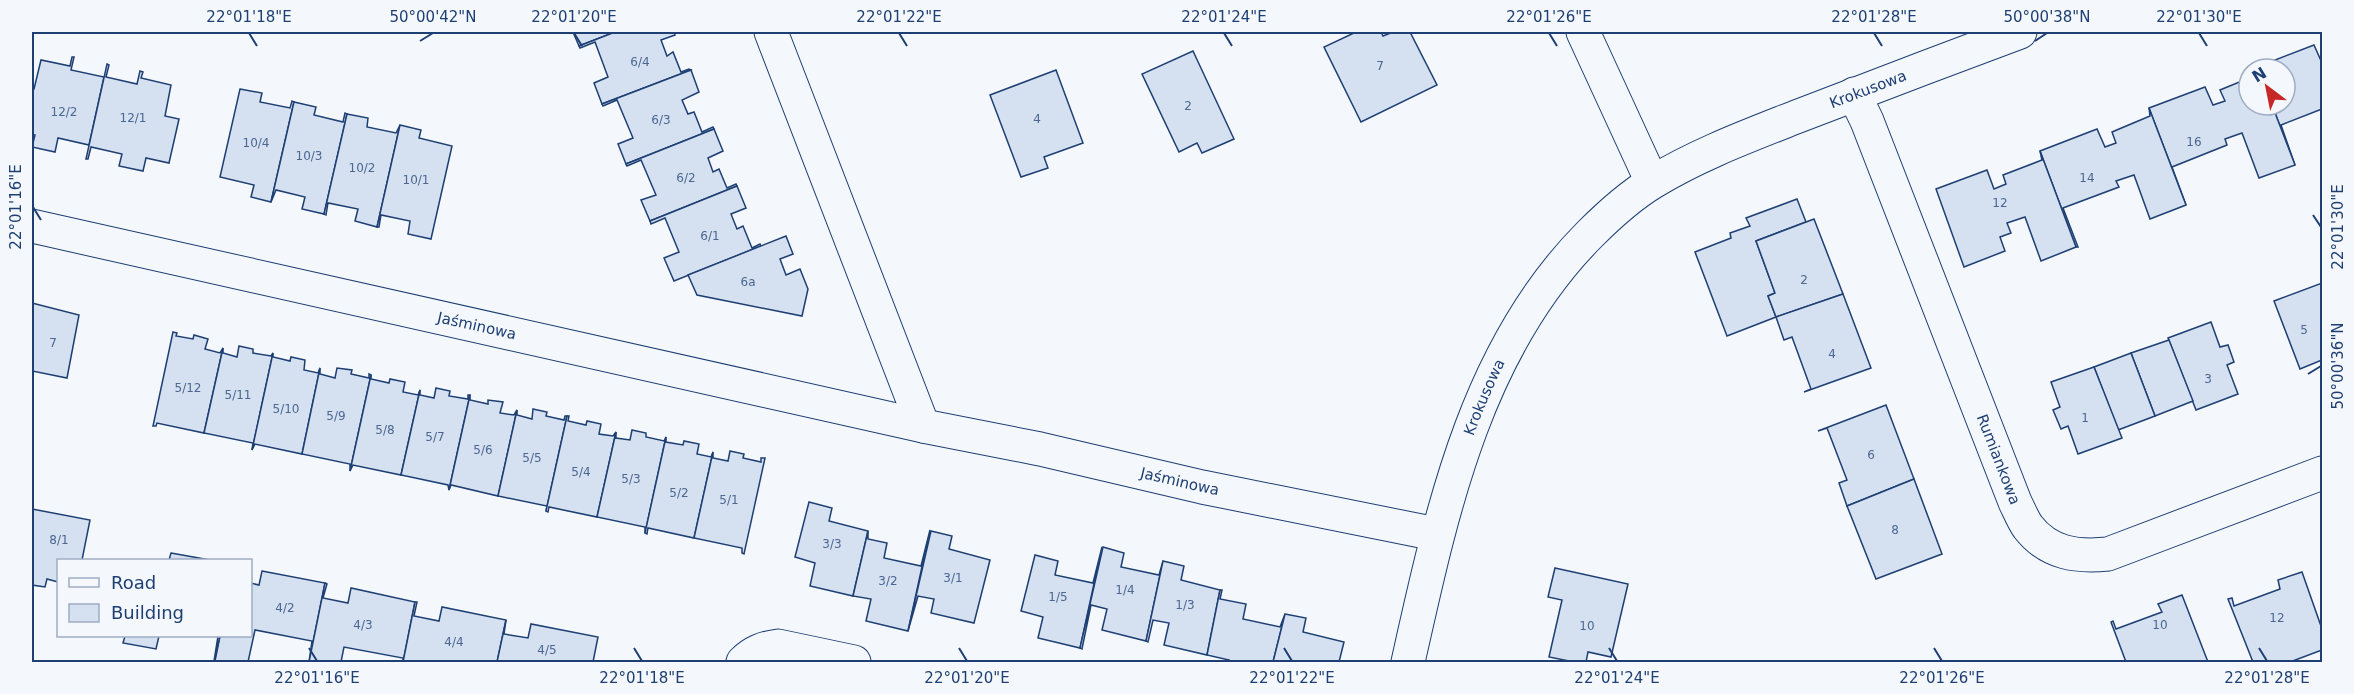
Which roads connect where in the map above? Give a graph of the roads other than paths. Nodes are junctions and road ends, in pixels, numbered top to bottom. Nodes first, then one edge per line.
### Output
1 (771, 32) edge
2 (1583, 32) edge
3 (2020, 32) edge
4 (1854, 94) junction
5 (1652, 182) junction
6 (32, 226) edge
7 (923, 426) junction
8 (2322, 473) edge
9 (1436, 534) junction
10 (743, 663) edge
11 (854, 663) edge
12 (1408, 663) edge

1 - 7 street
2 - 5 street
3 - 4 street, Krokusowa
4 - 5 street, Krokusowa
4 - 8 street, Rumiankowa
5 - 9 street, Krokusowa
6 - 7 street, Jaśminowa
7 - 9 street, Jaśminowa
9 - 12 street, Krokusowa
10 - 11 street

